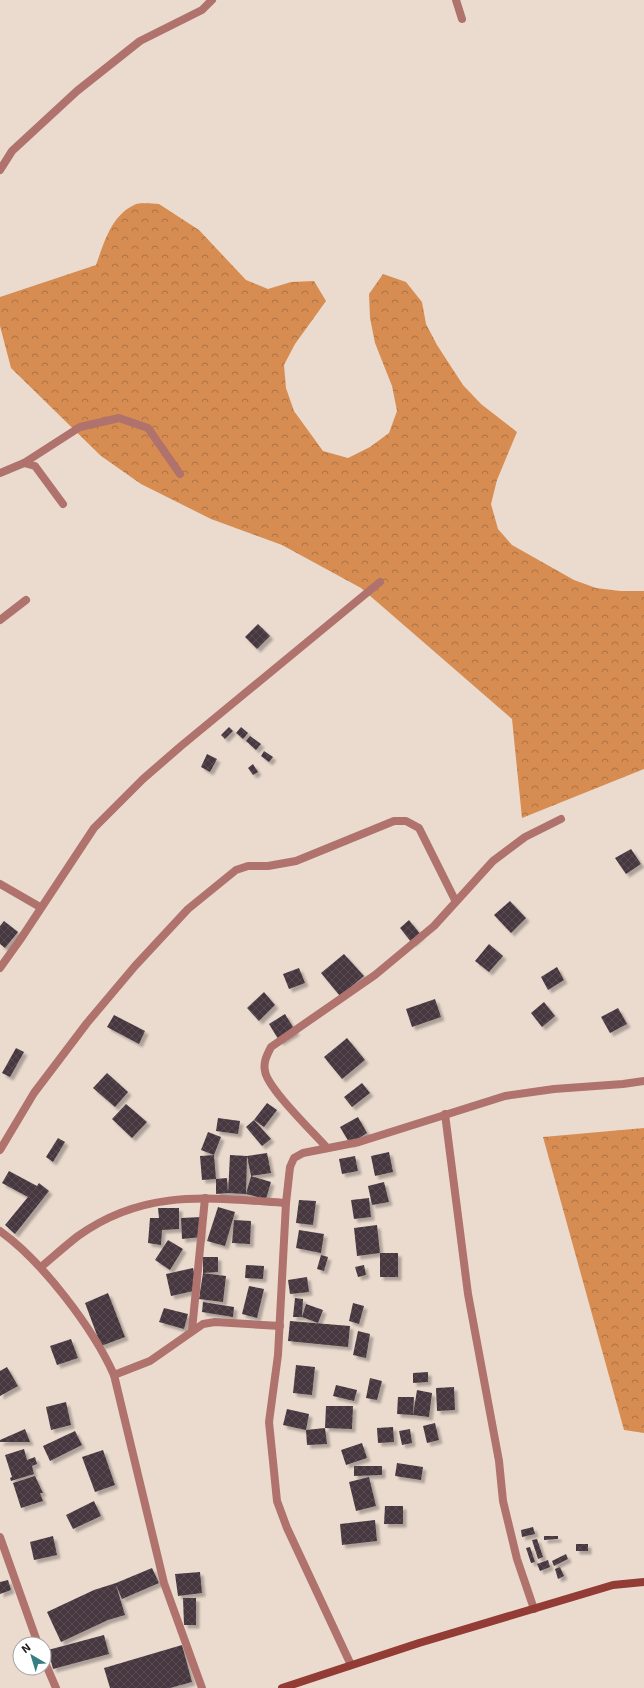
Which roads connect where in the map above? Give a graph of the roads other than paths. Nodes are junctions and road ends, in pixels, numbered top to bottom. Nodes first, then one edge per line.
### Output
1 (212, 0) edge
2 (456, 0) edge
3 (462, 19) dead end
4 (0, 170) edge
5 (24, 463) junction
6 (0, 473) edge
7 (180, 474) dead end
8 (63, 504) dead end
9 (380, 582) dead end
10 (26, 600) dead end
11 (0, 620) edge
12 (561, 819) dead end
13 (0, 884) edge
14 (455, 900) junction
15 (40, 907) junction
16 (0, 968) edge
17 (644, 1080) edge
18 (445, 1114) junction
19 (327, 1148) junction
20 (0, 1150) edge
21 (205, 1198) junction
22 (286, 1203) junction
23 (0, 1231) edge
24 (41, 1268) junction
25 (280, 1326) junction
26 (192, 1330) junction
27 (114, 1375) junction
28 (0, 1537) edge
29 (644, 1582) edge
30 (534, 1609) junction
31 (35, 1636) edge
32 (351, 1665) junction
33 (51, 1676) edge
34 (56, 1688) edge
35 (202, 1688) edge
36 (282, 1688) edge

1 - 4 street
2 - 3 street
5 - 6 street
5 - 7 street
5 - 8 street
9 - 15 street
10 - 11 street
12 - 14 street
13 - 15 street
14 - 19 street
14 - 20 street
15 - 16 street
17 - 18 street
18 - 19 street
18 - 30 street
19 - 22 street
21 - 22 street
21 - 24 street
21 - 26 street
22 - 25 street
23 - 24 street
24 - 27 street
25 - 26 street
25 - 32 street
26 - 27 street
27 - 35 street
28 - 31 street
29 - 30 street
30 - 32 street
32 - 36 street
33 - 34 street

